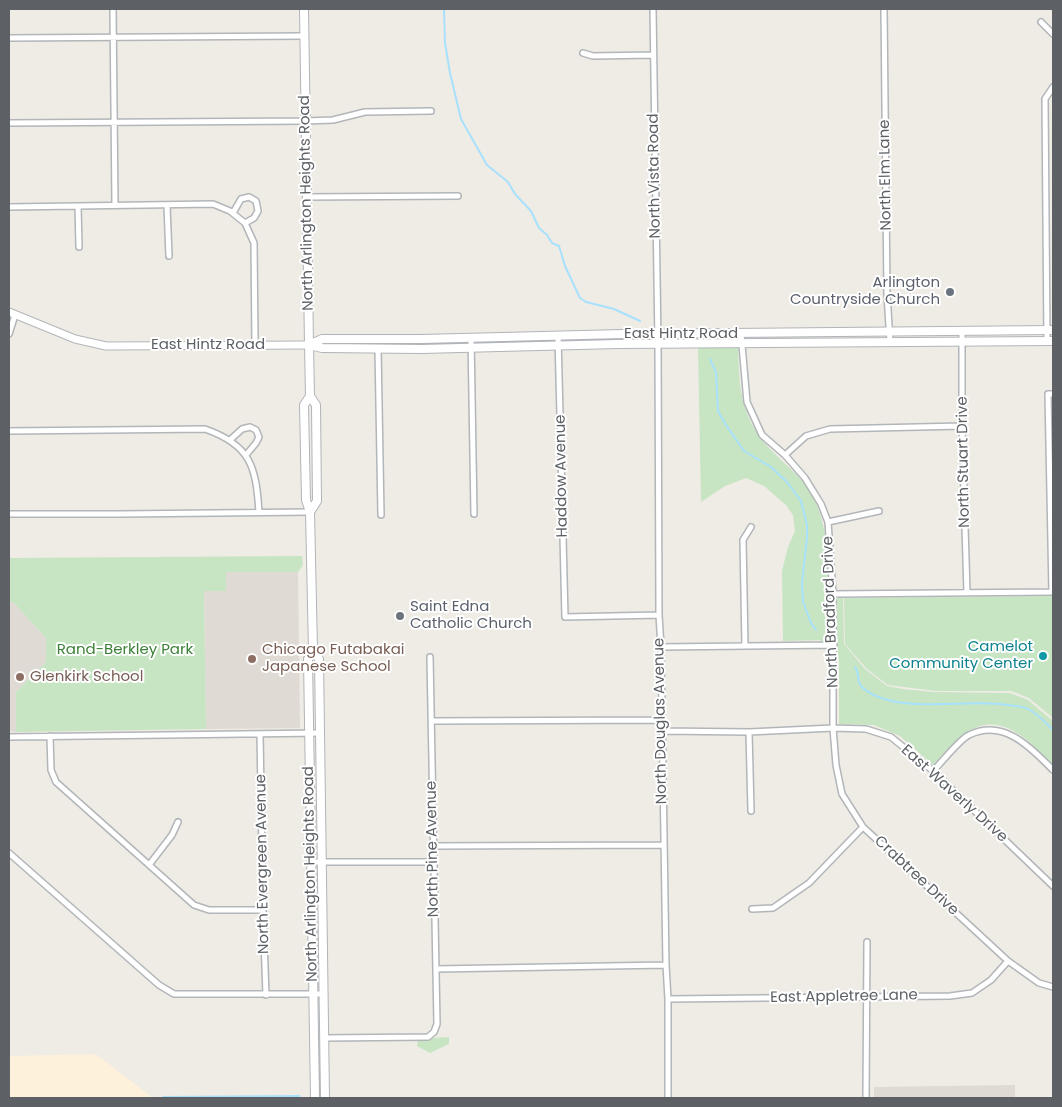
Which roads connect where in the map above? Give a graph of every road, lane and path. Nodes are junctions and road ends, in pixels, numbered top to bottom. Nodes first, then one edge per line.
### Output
1 (113, 9) edge
2 (304, 9) edge
3 (653, 9) edge
4 (884, 9) edge
5 (1041, 22) dead end
6 (1053, 34) edge
7 (113, 36) junction
8 (304, 36) junction
9 (9, 38) edge
10 (583, 53) dead end
11 (653, 56) junction
12 (1053, 88) edge
13 (431, 111) dead end
14 (306, 121) junction
15 (113, 122) junction
16 (9, 123) edge
17 (458, 196) dead end
18 (307, 197) junction
19 (78, 206) junction
20 (115, 206) junction
21 (167, 206) junction
22 (9, 207) edge
23 (233, 213) junction
24 (245, 222) junction
25 (79, 247) dead end
26 (169, 256) dead end
27 (1053, 279) edge
28 (1046, 280) junction
29 (12, 314) edge
30 (1050, 330) edge
31 (889, 332) junction
32 (962, 332) junction
33 (9, 334) edge
34 (657, 334) junction
35 (741, 334) junction
36 (558, 336) junction
37 (471, 337) junction
38 (1050, 341) edge
39 (890, 342) junction
40 (962, 342) junction
41 (742, 343) junction
42 (255, 344) junction
43 (658, 344) junction
44 (309, 345) junction
45 (558, 346) junction
46 (472, 348) junction
47 (378, 349) junction
48 (1053, 394) edge
49 (962, 426) junction
50 (9, 431) edge
51 (230, 440) junction
52 (246, 455) junction
53 (785, 455) junction
54 (879, 511) dead end
55 (259, 512) junction
56 (310, 512) junction
57 (9, 514) edge
58 (474, 514) dead end
59 (380, 515) dead end
60 (828, 522) junction
61 (751, 527) dead end
62 (1053, 592) edge
63 (967, 593) junction
64 (833, 594) junction
65 (659, 615) junction
66 (834, 645) junction
67 (745, 646) junction
68 (661, 647) junction
69 (313, 651) junction
70 (430, 657) dead end
71 (662, 720) junction
72 (432, 721) junction
73 (834, 728) junction
74 (662, 731) junction
75 (749, 732) junction
76 (320, 733) junction
77 (260, 734) junction
78 (310, 734) junction
79 (50, 736) junction
80 (9, 737) edge
81 (1053, 770) edge
82 (933, 771) junction
83 (751, 811) dead end
84 (178, 822) dead end
85 (863, 827) junction
86 (663, 845) junction
87 (433, 846) junction
88 (9, 854) edge
89 (311, 862) junction
90 (322, 862) junction
91 (433, 862) junction
92 (149, 865) junction
93 (1053, 886) edge
94 (752, 909) dead end
95 (263, 910) junction
96 (867, 942) dead end
97 (1008, 961) junction
98 (666, 965) junction
99 (436, 969) junction
100 (1053, 987) edge
101 (266, 994) junction
102 (313, 994) junction
103 (324, 994) junction
104 (866, 996) junction
105 (668, 999) junction
106 (324, 1038) junction
107 (314, 1098) edge
108 (325, 1098) edge
109 (668, 1098) edge
110 (866, 1098) edge

1 - 7 street
2 - 8 main road, North Arlington Heights Road
3 - 11 street, North Vista Road
4 - 31 street, North Elm Lane
5 - 6 street
7 - 8 street
7 - 9 street
7 - 15 street
8 - 14 main road, North Arlington Heights Road
10 - 11 street
11 - 34 street, North Vista Road
12 - 28 street
13 - 14 street
14 - 15 street
14 - 18 main road, North Arlington Heights Road
15 - 16 street
15 - 20 street
17 - 18 street
18 - 44 main road, North Arlington Heights Road
19 - 20 street
19 - 22 street
19 - 25 street
20 - 21 street
21 - 23 street
21 - 26 street
23 - 24 street
23 - 24 street
24 - 42 street
27 - 28 street
28 - 30 street
29 - 33 street
29 - 42 street, East Hintz Road
30 - 32 main road, East Hintz Road
30 - 38 street
31 - 32 main road, East Hintz Road
31 - 35 main road, East Hintz Road
31 - 39 street, North Elm Lane
32 - 40 street, North Stuart Drive
34 - 35 main road, East Hintz Road
34 - 36 main road, East Hintz Road
34 - 43 street, North Vista Road
35 - 41 street, North Bradford Drive
36 - 37 main road, East Hintz Road
36 - 45 street, Haddow Avenue
37 - 44 main road, East Hintz Road
37 - 46 street
38 - 40 main road, East Hintz Road
39 - 40 main road, East Hintz Road
39 - 41 main road, East Hintz Road
40 - 49 street, North Stuart Drive
41 - 43 main road, East Hintz Road
41 - 53 street, North Bradford Drive
42 - 44 street, East Hintz Road
43 - 45 main road, East Hintz Road
43 - 65 street, North Douglas Avenue
44 - 47 main road, East Hintz Road
44 - 56 main road, North Arlington Heights Road
45 - 46 main road, East Hintz Road
45 - 65 street, Haddow Avenue
46 - 47 main road, East Hintz Road
46 - 58 street
47 - 59 street
48 - 62 street
49 - 53 street
49 - 63 street, North Stuart Drive
50 - 51 street
51 - 52 street
51 - 52 street
52 - 55 street
53 - 60 street, North Bradford Drive
54 - 60 street
55 - 56 street
55 - 57 street
56 - 69 main road, North Arlington Heights Road
60 - 64 street, North Bradford Drive
61 - 67 street
62 - 63 street
63 - 64 street
64 - 66 street, North Bradford Drive
65 - 68 street, North Douglas Avenue
66 - 67 street
66 - 73 street, North Bradford Drive
67 - 68 street
68 - 71 street, North Douglas Avenue
69 - 76 main road, North Arlington Heights Road
69 - 78 main road, North Arlington Heights Road
70 - 72 street, North Pine Avenue
71 - 72 street
71 - 74 street, North Douglas Avenue
72 - 87 street, North Pine Avenue
73 - 75 street, East Waverly Drive
73 - 82 street, East Waverly Drive
73 - 85 street, Crabtree Drive
74 - 75 street, East Waverly Drive
74 - 86 street, North Douglas Avenue
75 - 83 street
76 - 78 street
76 - 90 main road, North Arlington Heights Road
77 - 78 street
77 - 79 street
77 - 95 street, North Evergreen Avenue
78 - 89 main road, North Arlington Heights Road
79 - 80 street
79 - 92 street
81 - 82 street
82 - 93 street, East Waverly Drive
84 - 92 street
85 - 94 street
85 - 97 street, Crabtree Drive
86 - 87 street
86 - 98 street, North Douglas Avenue
87 - 91 street, North Pine Avenue
88 - 101 street
89 - 90 street
89 - 102 main road, North Arlington Heights Road
90 - 91 street
90 - 103 main road, North Arlington Heights Road
91 - 99 street, North Pine Avenue
92 - 95 street
95 - 101 street, North Evergreen Avenue
96 - 104 street
97 - 100 street, Crabtree Drive
97 - 104 street, East Appletree Lane
98 - 99 street
98 - 105 street, North Douglas Avenue
99 - 106 street, North Pine Avenue
101 - 102 street
102 - 103 street
102 - 107 main road, North Arlington Heights Road
103 - 106 main road, North Arlington Heights Road
104 - 105 street, East Appletree Lane
104 - 110 street
105 - 109 street, North Douglas Avenue
106 - 108 main road, North Arlington Heights Road

